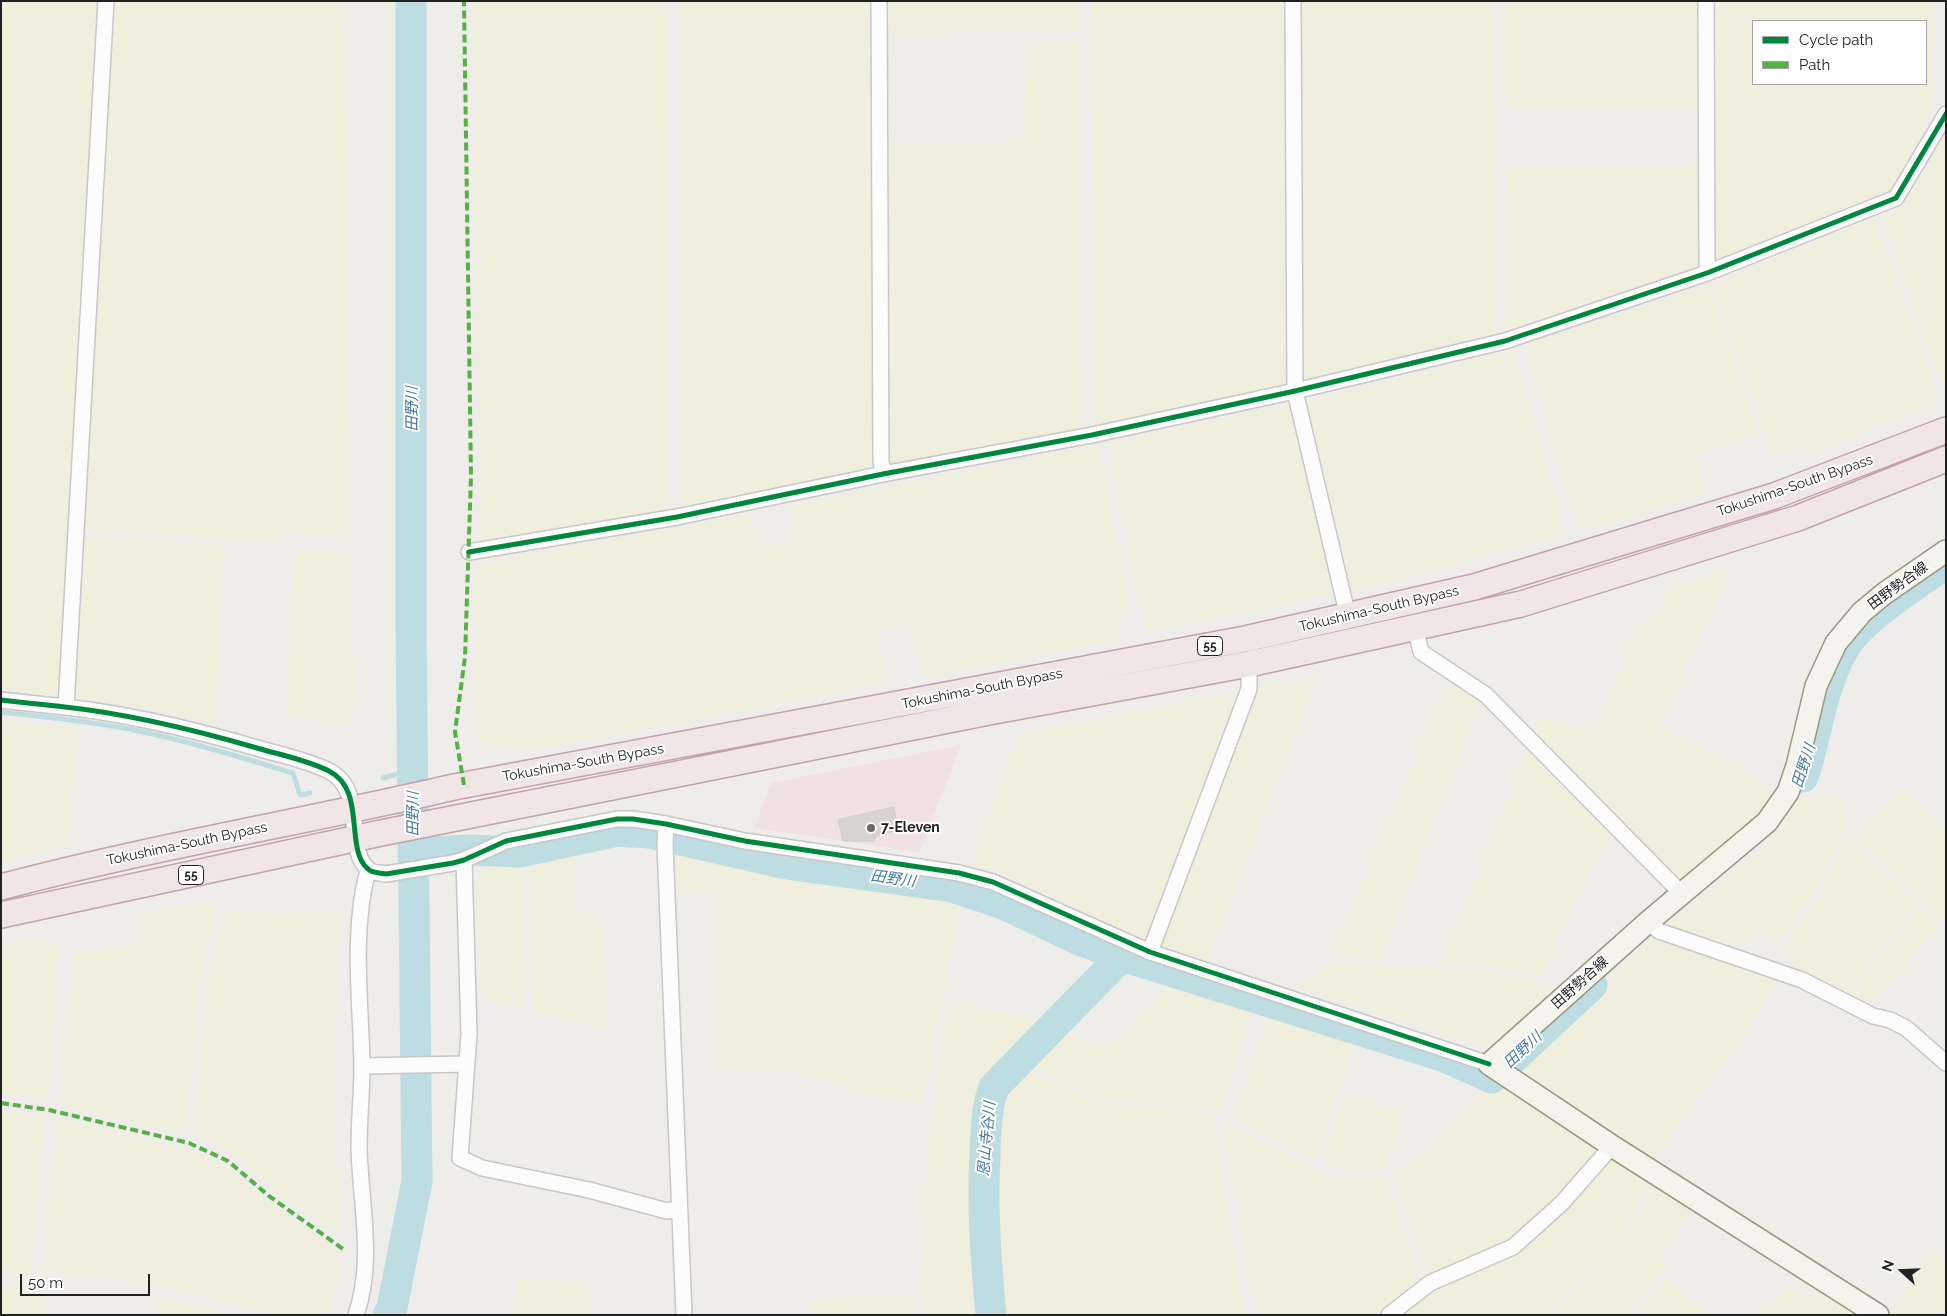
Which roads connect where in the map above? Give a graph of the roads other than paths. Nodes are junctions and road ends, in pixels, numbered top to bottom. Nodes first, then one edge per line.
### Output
1 (106, 1) edge
2 (879, 1) edge
3 (1293, 1) edge
4 (1706, 1) edge
5 (1946, 114) edge
6 (1707, 273) junction
7 (1295, 392) junction
8 (1946, 430) edge
9 (1946, 459) edge
10 (884, 474) junction
11 (1946, 551) edge
12 (469, 552) dead end
13 (1348, 617) junction
14 (1415, 627) junction
15 (1250, 664) junction
16 (1, 700) edge
17 (66, 707) junction
18 (364, 807) junction
19 (665, 833) junction
20 (357, 840) junction
21 (459, 861) junction
22 (368, 870) junction
23 (1, 887) edge
24 (1682, 894) junction
25 (1, 915) edge
26 (1652, 926) junction
27 (1150, 952) junction
28 (1946, 1063) edge
29 (1489, 1064) junction
30 (459, 1065) junction
31 (368, 1066) junction
32 (1612, 1146) junction
33 (679, 1208) junction
34 (356, 1315) edge
35 (684, 1315) edge
36 (1389, 1315) edge
37 (1878, 1315) edge

1 - 17 street
2 - 10 street
3 - 7 street
4 - 6 street
5 - 6 street
6 - 7 street
7 - 10 street
7 - 13 street
8 - 13 highway, Tokushima-South Bypass / 55
9 - 14 highway, Tokushima-South Bypass / 55
10 - 12 street
11 - 24 main road, 田野勢合線
13 - 18 highway, Tokushima-South Bypass / 55
14 - 15 highway, Tokushima-South Bypass / 55
14 - 24 street
15 - 20 highway, Tokushima-South Bypass / 55
15 - 27 street
16 - 17 street
17 - 18 street
18 - 20 street
18 - 23 highway, Tokushima-South Bypass / 55
19 - 21 street
19 - 27 street
19 - 33 street
20 - 22 street
20 - 25 highway, Tokushima-South Bypass / 55
21 - 22 street
21 - 30 street
22 - 31 street
24 - 26 main road, 田野勢合線
26 - 28 street
26 - 29 main road, 田野勢合線
27 - 29 street
29 - 32 main road
30 - 31 street
30 - 33 street
31 - 34 street
32 - 36 street
32 - 37 main road
33 - 35 street

